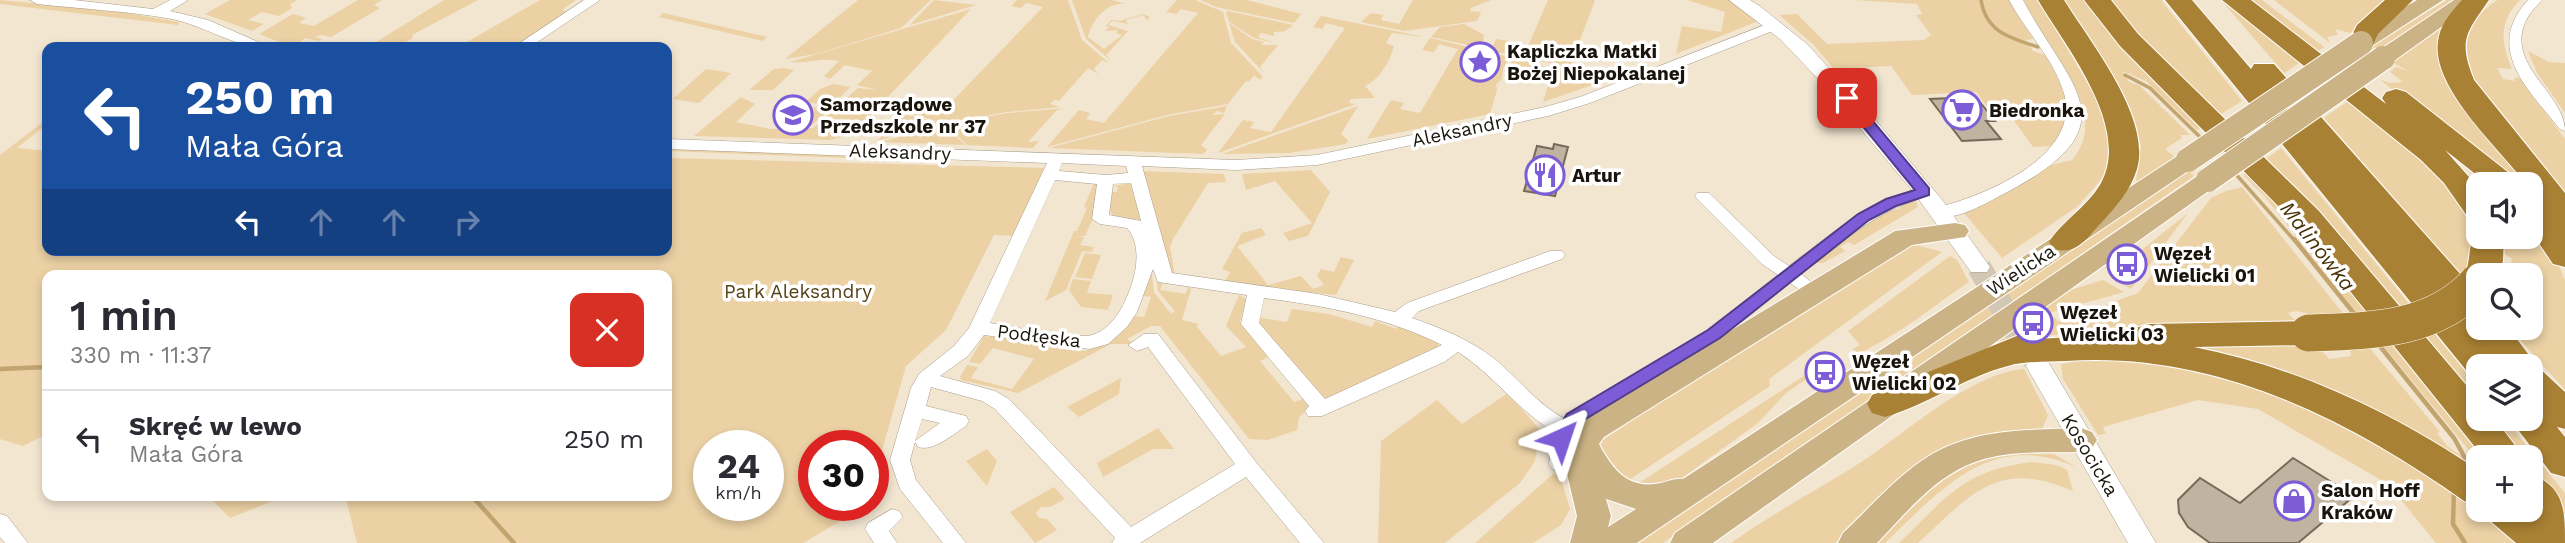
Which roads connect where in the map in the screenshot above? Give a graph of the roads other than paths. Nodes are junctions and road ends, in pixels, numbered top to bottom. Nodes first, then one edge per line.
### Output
1 (37, 0) edge
2 (181, 0) edge
3 (593, 0) edge
4 (1738, 0) edge
5 (2016, 0) edge
6 (2051, 0) edge
7 (2096, 0) edge
8 (2178, 0) edge
9 (2205, 0) edge
10 (2235, 0) edge
11 (2268, 0) edge
12 (2400, 0) edge
13 (2432, 0) edge
14 (2468, 0) edge
15 (2476, 0) edge
16 (2535, 0) edge
17 (157, 12) junction
18 (1775, 25) junction
19 (250, 42) edge
20 (529, 42) edge
21 (2372, 50) junction
22 (2565, 126) edge
23 (672, 144) edge
24 (1057, 158) junction
25 (1136, 169) junction
26 (2492, 172) edge
27 (1050, 176) junction
28 (1106, 180) junction
29 (1924, 191) junction
30 (2466, 192) edge
31 (1703, 196) dead end
32 (2543, 222) edge
33 (2565, 223) edge
34 (1954, 230) junction
35 (2065, 242) junction
36 (1556, 255) dead end
37 (2565, 257) edge
38 (2484, 261) edge
39 (1979, 267) tunnel mouth
40 (1787, 275) junction
41 (1257, 292) junction
42 (1815, 292) junction
43 (2466, 302) edge
44 (1398, 320) junction
45 (979, 328) junction
46 (2499, 340) edge
47 (1457, 344) junction
48 (1137, 345) dead end
49 (2004, 354) junction
50 (2473, 354) edge
51 (2511, 354) edge
52 (2038, 366) tunnel mouth
53 (926, 379) junction
54 (2543, 391) edge
55 (1885, 404) junction
56 (914, 410) junction
57 (2565, 416) edge
58 (1577, 431) junction
59 (2539, 431) edge
60 (2081, 440) junction
61 (925, 442) dead end
62 (2495, 445) edge
63 (2565, 463) edge
64 (1559, 464) dead end
65 (1248, 466) junction
66 (1707, 477) junction
67 (2466, 482) edge
68 (2543, 505) edge
69 (892, 517) dead end
70 (0, 522) edge
71 (2518, 522) edge
72 (2565, 532) edge
73 (1126, 541) edge
74 (17, 543) edge
75 (886, 543) edge
76 (955, 543) edge
77 (1313, 543) edge
78 (1587, 543) edge
79 (1611, 543) edge
80 (1687, 543) edge
81 (1855, 543) edge
82 (2143, 543) edge
83 (2543, 543) edge

1 - 17 street
2 - 17 street
3 - 20 street
4 - 18 street
5 - 34 street
6 - 35 highway
7 - 62 highway
8 - 50 highway
9 - 43 highway
10 - 30 highway
11 - 26 highway
12 - 21 highway
13 - 21 main road, Wielicka
14 - 21 main road, Wielicka
15 - 33 highway
16 - 22 street
17 - 19 street
18 - 25 street, Aleksandry
18 - 29 street
21 - 35 main road, Wielicka, bridge
21 - 55 main road, Wielicka, bridge
23 - 24 street, Aleksandry
24 - 25 street, Aleksandry
24 - 27 street, Podłęska
25 - 28 street
25 - 41 street
27 - 28 street
27 - 45 street, Podłęska
28 - 45 street, Podłęska
29 - 34 street
29 - 40 street
31 - 40 street
32 - 37 highway
34 - 39 street
34 - 42 main road
35 - 66 main road, Wielicka
36 - 44 street
38 - 49 highway, bridge
40 - 42 street
40 - 58 street
41 - 44 street
41 - 47 street
42 - 58 main road
44 - 47 street
45 - 53 street, Podłęska
46 - 51 highway
47 - 58 street
48 - 65 street
49 - 55 highway
49 - 67 highway
52 - 60 street, Kosocicka
53 - 56 street, Podłęska
53 - 73 street
54 - 57 highway
55 - 80 main road, Wielicka
56 - 61 street
56 - 76 street, Podłęska
58 - 64 street
58 - 66 main road
58 - 78 main road
59 - 63 highway
60 - 81 main road
60 - 82 street, Kosocicka
65 - 73 street
65 - 77 street
66 - 79 main road, Wielicka
68 - 72 highway
69 - 75 street
70 - 74 street
71 - 83 highway

